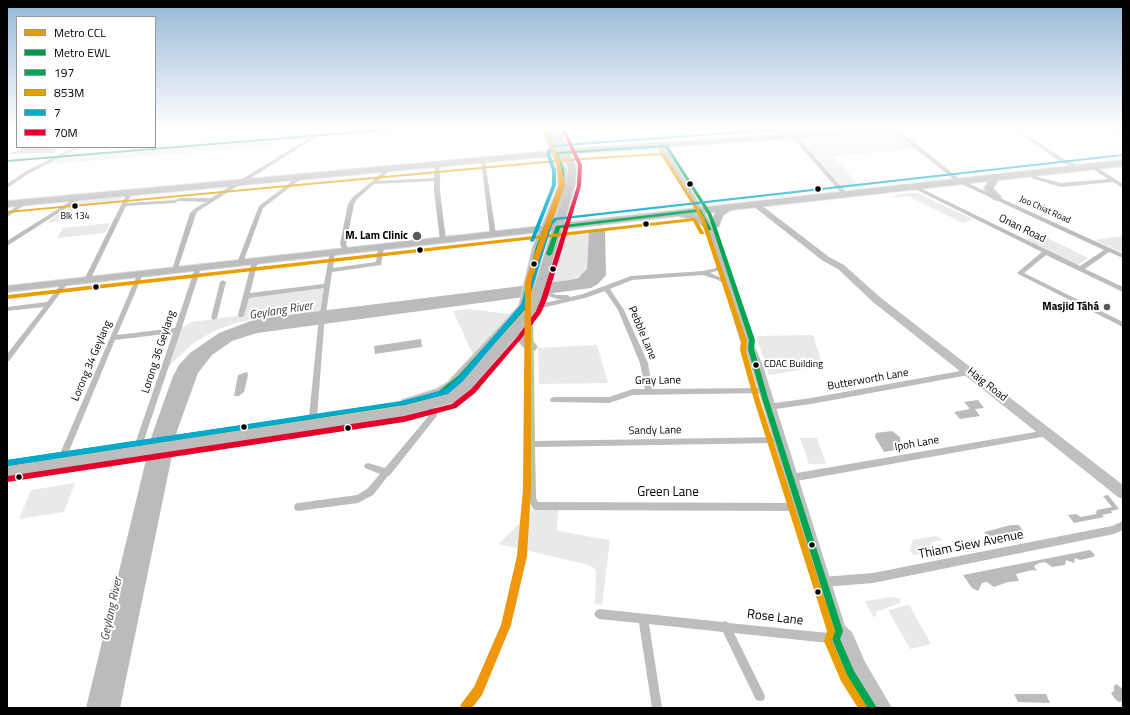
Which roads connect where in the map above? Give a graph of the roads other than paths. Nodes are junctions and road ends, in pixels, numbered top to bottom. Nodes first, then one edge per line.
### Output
1 (44, 162) edge
2 (48, 162) edge
3 (273, 162) edge
4 (278, 162) edge
5 (467, 162) edge
6 (483, 162) edge
7 (562, 162) edge
8 (567, 162) edge
9 (673, 162) edge
10 (817, 162) edge
11 (937, 162) edge
12 (1067, 162) edge
13 (1123, 163) edge
14 (437, 165) junction
15 (1093, 167) junction
16 (1083, 168) junction
17 (390, 169) junction
18 (300, 177) junction
19 (996, 177) junction
20 (1034, 178) dead end
21 (438, 179) junction
22 (268, 180) junction
23 (1114, 180) junction
24 (960, 181) junction
25 (7, 183) edge
26 (239, 183) junction
27 (373, 183) junction
28 (7, 186) edge
29 (912, 186) junction
30 (1123, 186) edge
31 (130, 192) junction
32 (844, 193) junction
33 (80, 197) junction
34 (996, 197) junction
35 (212, 200) junction
36 (26, 202) junction
37 (7, 204) edge
38 (756, 204) junction
39 (124, 205) junction
40 (729, 207) junction
41 (702, 210) junction
42 (671, 213) junction
43 (7, 215) edge
44 (711, 226) junction
45 (558, 227) junction
46 (545, 228) junction
47 (493, 234) junction
48 (443, 240) junction
49 (7, 244) edge
50 (382, 247) junction
51 (1109, 249) junction
52 (346, 250) junction
53 (332, 252) junction
54 (1046, 252) junction
55 (1123, 256) edge
56 (255, 261) junction
57 (721, 261) junction
58 (240, 263) junction
59 (198, 268) junction
60 (1080, 269) junction
61 (175, 270) junction
62 (329, 270) junction
63 (703, 273) junction
64 (140, 274) junction
65 (87, 280) junction
66 (541, 281) junction
67 (66, 282) junction
68 (223, 282) dead end
69 (728, 284) junction
70 (326, 286) junction
71 (606, 288) junction
72 (7, 289) edge
73 (1123, 290) edge
74 (246, 296) junction
75 (585, 296) junction
76 (50, 304) junction
77 (530, 307) junction
78 (7, 309) edge
79 (241, 315) dead end
80 (214, 318) dead end
81 (1123, 325) edge
82 (178, 330) junction
83 (513, 332) junction
84 (114, 338) junction
85 (531, 347) junction
86 (751, 349) junction
87 (7, 359) edge
88 (971, 372) junction
89 (649, 391) junction
90 (764, 391) junction
91 (554, 400) dead end
92 (431, 405) junction
93 (768, 406) junction
94 (313, 417) junction
95 (1047, 433) junction
96 (779, 440) junction
97 (179, 442) junction
98 (532, 444) junction
99 (139, 447) junction
100 (63, 456) junction
101 (7, 463) edge
102 (368, 466) dead end
103 (7, 471) edge
104 (387, 473) junction
105 (791, 478) junction
106 (1123, 493) edge
107 (298, 507) dead end
108 (801, 507) junction
109 (1123, 525) edge
110 (823, 582) junction
111 (599, 614) dead end
112 (643, 619) junction
113 (726, 626) junction
114 (840, 636) junction
115 (760, 696) dead end
116 (657, 708) edge
117 (872, 708) edge
118 (884, 708) edge

1 - 25 street
2 - 28 street
3 - 26 street
4 - 22 street
5 - 14 main road
6 - 47 street
7 - 46 main road
8 - 45 main road
9 - 41 main road
10 - 32 street
11 - 24 street, Joo Chiat Road
12 - 16 street
13 - 15 main road
14 - 17 main road
14 - 21 street
15 - 16 main road
15 - 23 street
16 - 19 main road
17 - 18 main road
17 - 27 street
18 - 22 main road
18 - 58 street
19 - 24 main road
19 - 34 main road
20 - 23 street
21 - 27 street
21 - 48 street
22 - 26 main road
23 - 30 street
24 - 29 main road
24 - 34 street, Joo Chiat Road
26 - 31 main road
26 - 35 street
27 - 52 street
29 - 32 main road
29 - 54 street, Onan Road
31 - 33 main road
31 - 39 street
32 - 38 main road
33 - 36 main road
33 - 49 street
34 - 51 street, Joo Chiat Road
35 - 39 street
35 - 61 street
36 - 37 main road
36 - 43 street
38 - 40 main road
38 - 88 main road, Haig Road
39 - 65 street
40 - 41 main road
40 - 44 main road
41 - 42 main road
41 - 44 main road
42 - 44 main road
42 - 45 main road
44 - 57 main road
44 - 86 main road
45 - 46 main road
45 - 66 main road
46 - 47 main road
46 - 77 main road
47 - 48 main road
48 - 50 main road
50 - 52 main road
50 - 62 street
51 - 55 street, Joo Chiat Road
51 - 60 street
52 - 53 main road
53 - 56 main road
53 - 62 street
54 - 60 street, Onan Road
54 - 81 street
56 - 58 main road
56 - 74 street
57 - 63 street
57 - 69 main road
58 - 59 main road
59 - 61 main road
59 - 82 street, Lorong 36 Geylang
60 - 73 street, Onan Road
61 - 64 main road
62 - 70 street
63 - 69 street
63 - 71 street
64 - 65 main road
64 - 84 street, Lorong 34 Geylang
65 - 67 main road
66 - 75 street
66 - 77 main road
67 - 72 main road
67 - 76 street
68 - 80 street
69 - 86 main road
70 - 74 street
70 - 94 street
71 - 75 street
71 - 89 street, Pebble Lane
74 - 79 street
75 - 77 street
76 - 78 street
76 - 87 street
77 - 83 main road
77 - 85 street
77 - 94 main road
82 - 84 street
82 - 99 street, Lorong 36 Geylang
83 - 85 main road
83 - 92 main road
84 - 100 street, Lorong 34 Geylang
85 - 98 street
86 - 90 main road
88 - 93 street, Butterworth Lane
88 - 95 main road, Haig Road
89 - 90 street, Gray Lane
89 - 91 street, Gray Lane
90 - 93 main road
92 - 97 main road
92 - 104 street
93 - 96 main road
94 - 97 main road
95 - 105 street, Ipoh Lane
95 - 106 main road, Haig Road
96 - 98 street, Sandy Lane
96 - 105 main road
97 - 99 main road
98 - 108 street, Green Lane
99 - 100 main road
99 - 103 main road
100 - 101 main road
102 - 104 street
104 - 107 street
105 - 108 main road
108 - 110 main road
109 - 110 street, Thiam Siew Avenue
110 - 114 main road
111 - 112 street, Rose Lane
112 - 113 street, Rose Lane
112 - 116 street
113 - 114 street, Rose Lane
113 - 115 street
114 - 117 main road
114 - 118 main road

